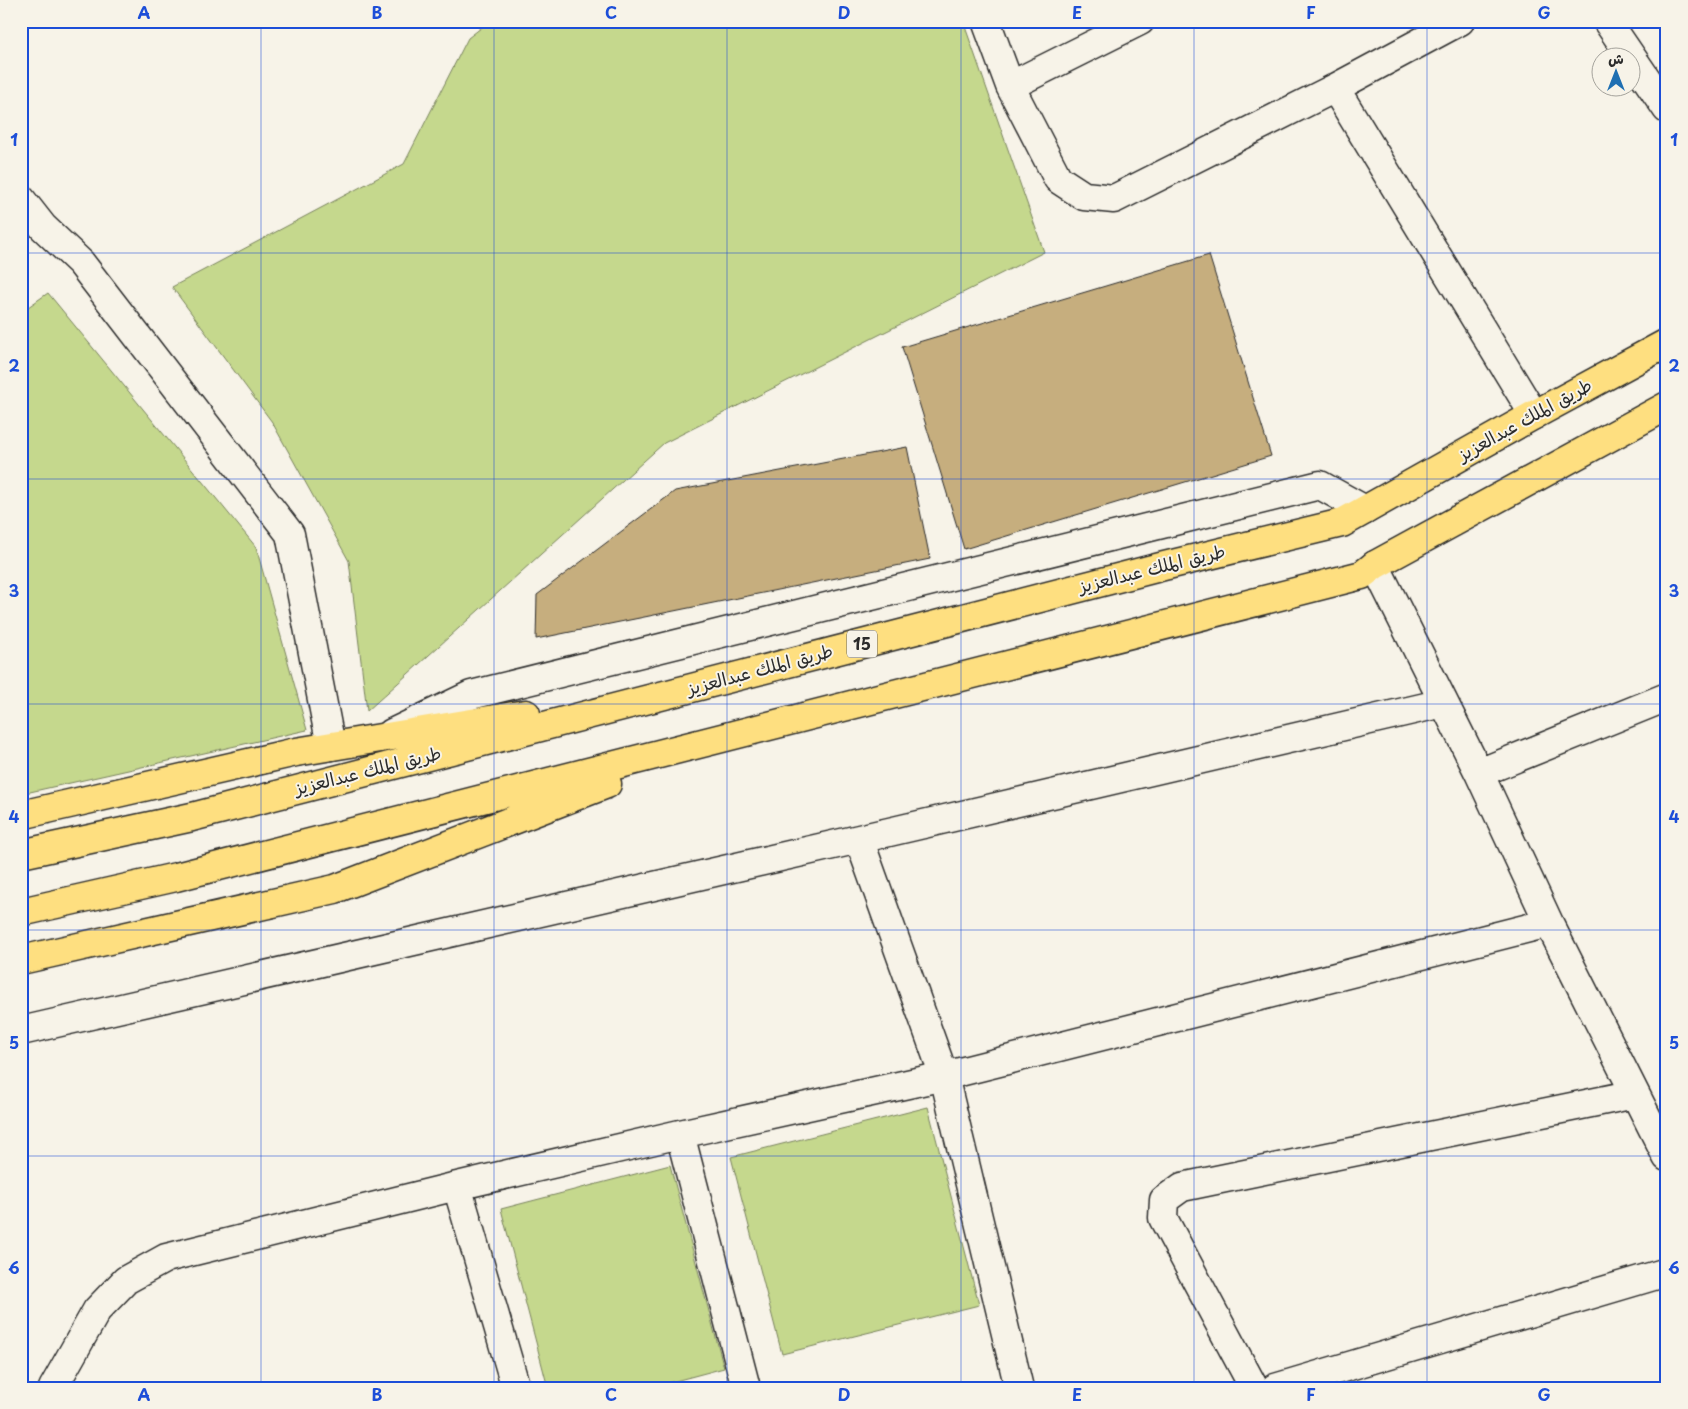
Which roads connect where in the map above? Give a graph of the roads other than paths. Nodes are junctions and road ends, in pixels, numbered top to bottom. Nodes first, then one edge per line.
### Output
1 (986, 21) edge
2 (1140, 21) edge
3 (1460, 21) edge
4 (1608, 21) edge
5 (1010, 86) junction
6 (1335, 88) junction
7 (1667, 109) edge
8 (21, 199) edge
9 (1667, 343) edge
10 (1667, 406) edge
11 (1534, 414) junction
12 (1365, 510) junction
13 (1374, 565) junction
14 (708, 684) junction
15 (1667, 697) edge
16 (1443, 703) junction
17 (381, 738) junction
18 (720, 740) junction
19 (331, 746) junction
20 (1478, 773) junction
21 (21, 815) edge
22 (859, 839) junction
23 (21, 854) edge
24 (21, 912) edge
25 (1549, 923) junction
26 (21, 960) edge
27 (21, 1031) edge
28 (944, 1076) junction
29 (1635, 1094) junction
30 (680, 1134) junction
31 (1667, 1157) edge
32 (457, 1186) junction
33 (1667, 1272) edge
34 (1288, 1386) edge
35 (52, 1388) edge
36 (516, 1388) edge
37 (746, 1388) edge
38 (1019, 1388) edge
39 (1254, 1388) edge

1 - 5 street
2 - 5 street
3 - 6 street
4 - 7 street
5 - 6 street
6 - 11 street
8 - 19 street
9 - 11 highway, طريق الملك عبدالعزيز / 15
10 - 13 highway
11 - 12 highway, طريق الملك عبدالعزيز / 15
12 - 14 highway, طريق الملك عبدالعزيز / 15
12 - 17 street
13 - 16 street
13 - 18 highway
14 - 17 highway
14 - 23 highway, طريق الملك عبدالعزيز / 15
15 - 20 street
16 - 20 street
16 - 22 street
17 - 19 highway
18 - 24 highway
18 - 26 highway
19 - 21 highway
20 - 25 street
22 - 27 street
22 - 28 street
25 - 28 street
25 - 29 street
28 - 30 street
28 - 38 street
29 - 31 street
29 - 39 street
30 - 32 street
30 - 37 street
32 - 35 street
32 - 36 street
33 - 34 street

